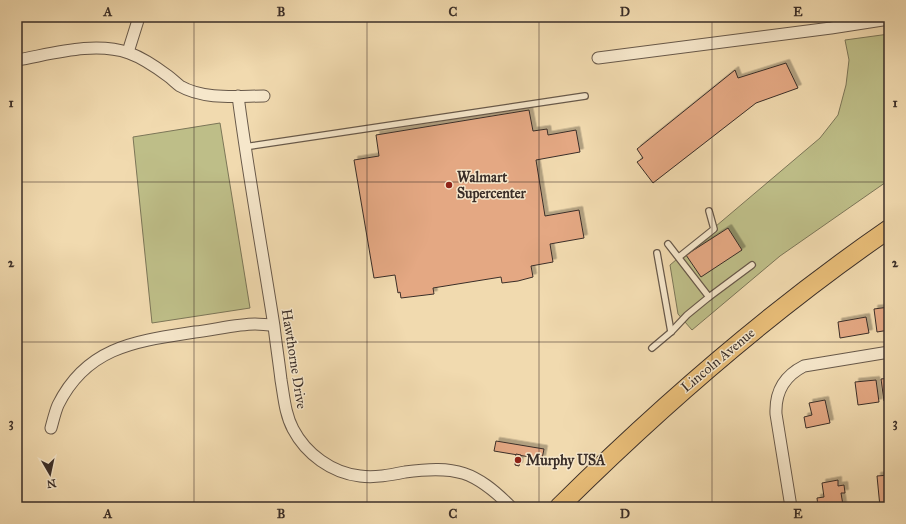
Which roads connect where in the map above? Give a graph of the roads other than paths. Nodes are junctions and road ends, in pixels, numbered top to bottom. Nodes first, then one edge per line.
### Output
1 (139, 17) edge
2 (889, 19) edge
3 (128, 52) junction
4 (598, 58) dead end
5 (17, 60) edge
6 (238, 96) junction
7 (264, 96) dead end
8 (586, 96) dead end
9 (244, 148) junction
10 (709, 211) dead end
11 (889, 229) edge
12 (668, 244) dead end
13 (658, 253) dead end
14 (679, 257) junction
15 (752, 264) dead end
16 (709, 297) junction
17 (274, 325) junction
18 (671, 332) junction
19 (652, 348) dead end
20 (889, 352) edge
21 (51, 428) dead end
22 (511, 507) edge
23 (559, 507) edge
24 (791, 507) edge

1 - 3 street
2 - 4 street
3 - 5 street
3 - 6 street
6 - 7 street
6 - 9 street, Hawthorne Drive
8 - 9 lane
9 - 17 street, Hawthorne Drive
10 - 14 lane
11 - 23 main road, Lincoln Avenue
12 - 14 lane
13 - 18 lane
14 - 16 lane
15 - 16 lane
16 - 18 lane
17 - 21 street
17 - 22 street, Hawthorne Drive
18 - 19 lane
20 - 24 street

